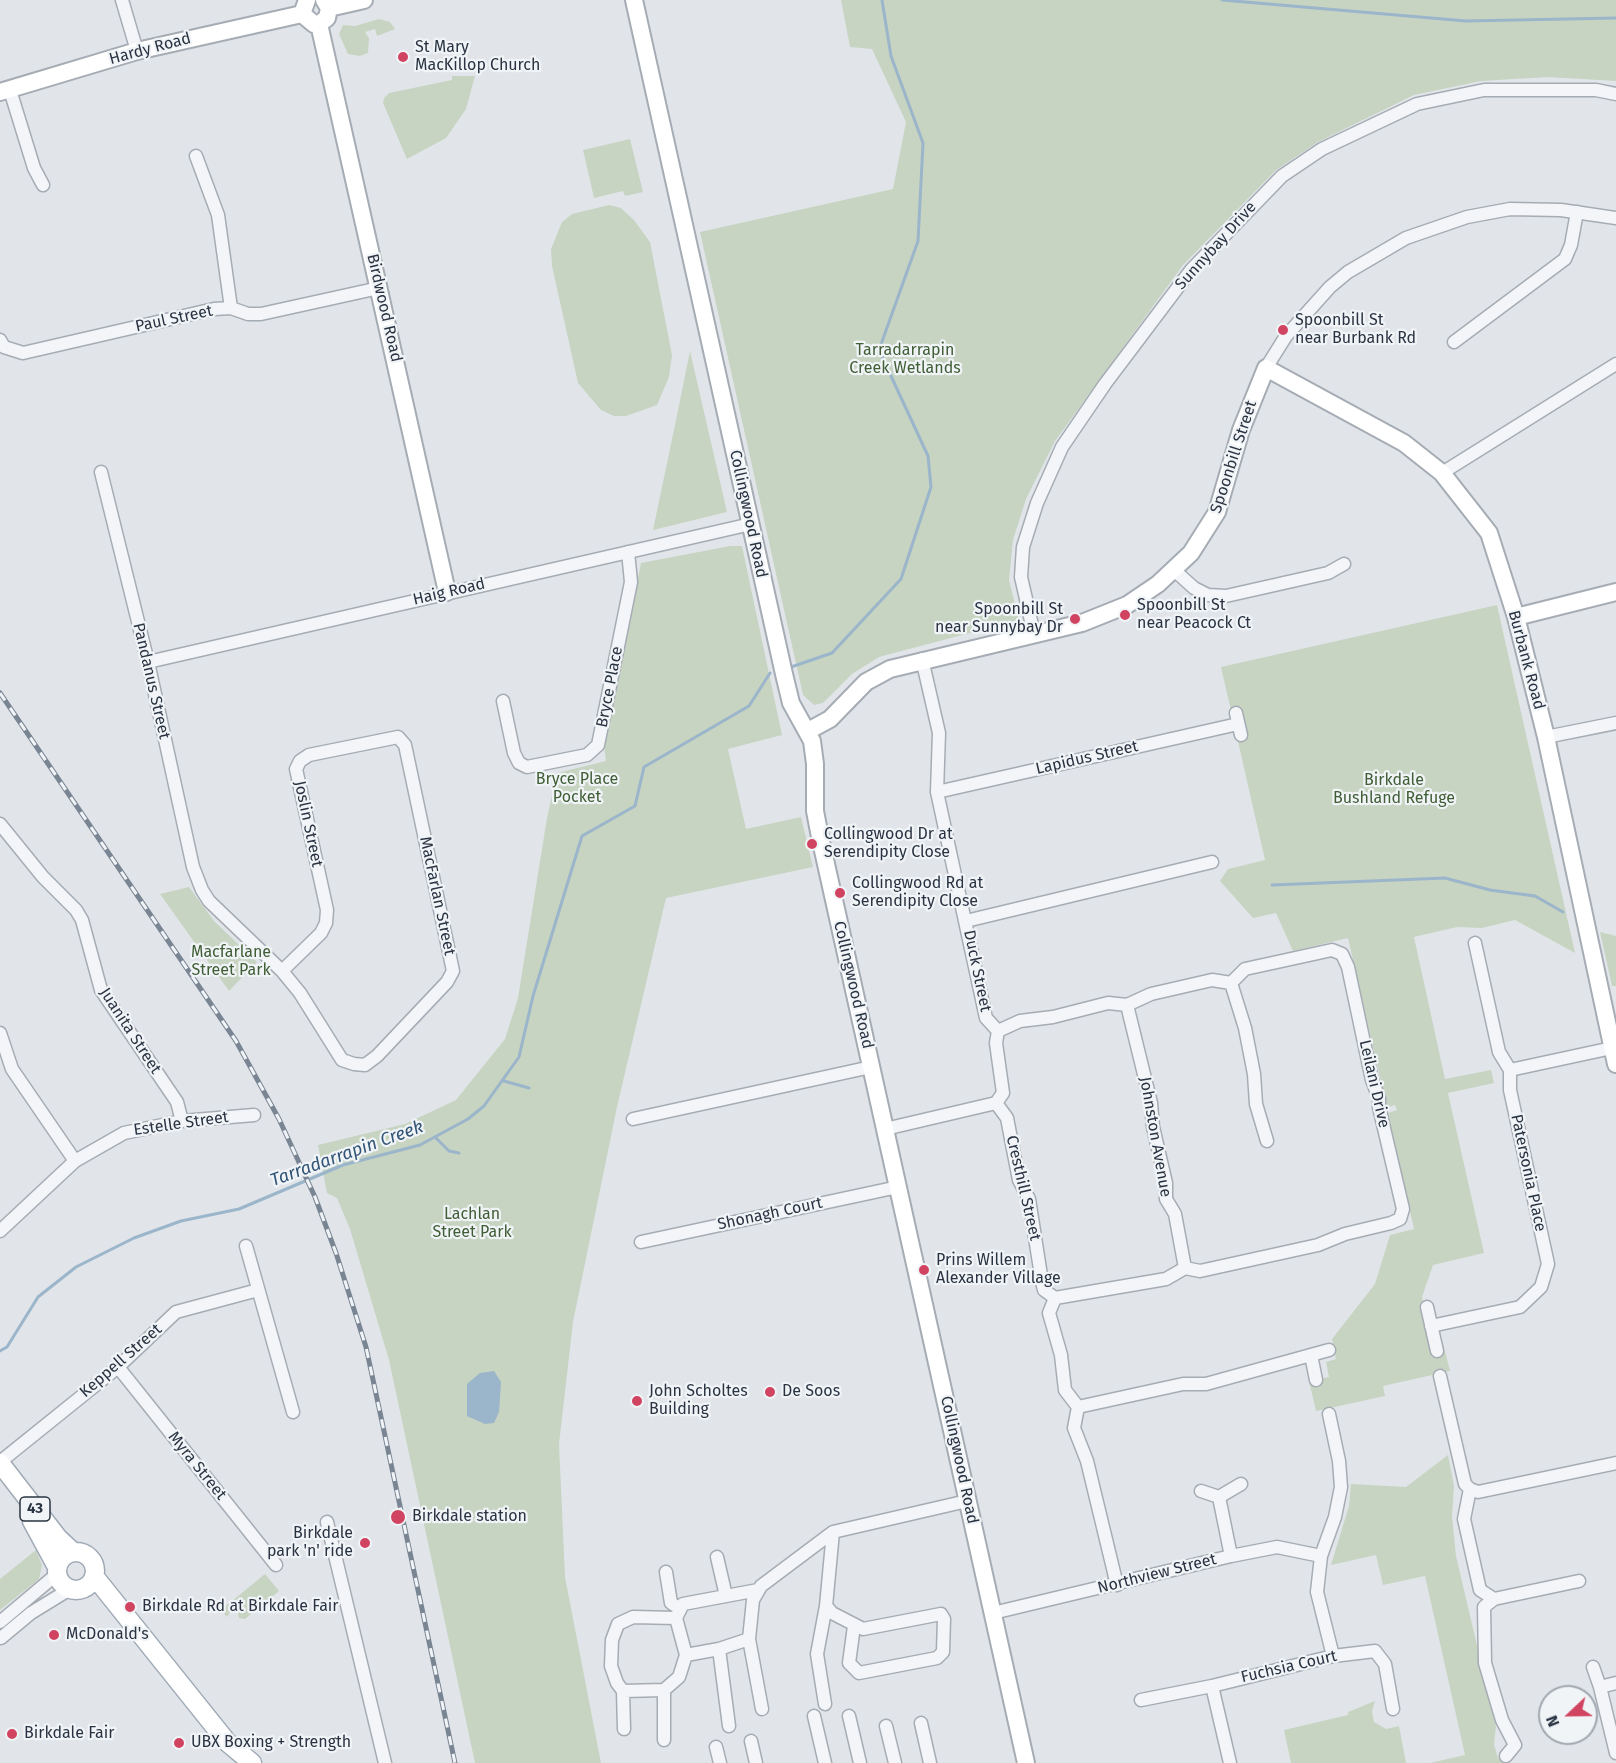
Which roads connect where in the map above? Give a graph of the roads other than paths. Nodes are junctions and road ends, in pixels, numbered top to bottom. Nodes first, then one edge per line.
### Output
1 (122, 0) edge
2 (364, 0) edge
3 (634, 0) edge
4 (327, 4) edge
5 (305, 7) edge
6 (319, 24) junction
7 (137, 51) junction
8 (5, 91) edge
9 (1616, 94) edge
10 (196, 156) dead end
11 (44, 185) dead end
12 (1577, 212) junction
13 (1616, 218) edge
14 (379, 288) junction
15 (231, 308) junction
16 (1454, 342) dead end
17 (2, 343) edge
18 (1616, 364) edge
19 (1266, 368) junction
20 (101, 472) dead end
21 (1442, 473) junction
22 (751, 524) junction
23 (628, 552) junction
24 (1344, 564) dead end
25 (1174, 570) junction
26 (447, 592) junction
27 (1616, 592) edge
28 (1516, 617) junction
29 (1034, 634) junction
30 (922, 659) junction
31 (148, 662) junction
32 (503, 701) dead end
33 (1616, 723) edge
34 (1238, 724) dead end
35 (808, 731) junction
36 (398, 737) joint
37 (1546, 738) junction
38 (937, 792) junction
39 (0, 824) edge
40 (1212, 862) dead end
41 (202, 890) joint
42 (966, 921) junction
43 (1475, 943) dead end
44 (282, 971) junction
45 (1231, 983) junction
46 (1127, 1005) junction
47 (998, 1031) junction
48 (0, 1033) edge
49 (1614, 1056) edge
50 (871, 1067) junction
51 (1510, 1070) junction
52 (996, 1103) junction
53 (254, 1115) dead end
54 (633, 1119) dead end
55 (182, 1121) junction
56 (885, 1129) junction
57 (1267, 1141) dead end
58 (75, 1161) junction
59 (898, 1187) junction
60 (0, 1231) edge
61 (641, 1242) dead end
62 (246, 1246) dead end
63 (1185, 1268) junction
64 (258, 1290) junction
65 (1055, 1298) junction
66 (1426, 1307) dead end
67 (1431, 1326) junction
68 (1329, 1350) dead end
69 (1437, 1351) dead end
70 (1311, 1356) junction
71 (118, 1367) junction
72 (1440, 1376) dead end
73 (1316, 1380) dead end
74 (1078, 1407) junction
75 (293, 1412) dead end
76 (1329, 1414) dead end
77 (0, 1463) edge
78 (1616, 1463) edge
79 (0, 1481) edge
80 (1241, 1484) dead end
81 (1470, 1489) junction
82 (1201, 1491) dead end
83 (1219, 1497) junction
84 (967, 1501) junction
85 (327, 1522) dead end
86 (833, 1532) junction
87 (73, 1552) junction
88 (1231, 1556) junction
89 (1321, 1556) junction
90 (717, 1557) dead end
91 (276, 1565) dead end
92 (57, 1570) junction
93 (666, 1572) dead end
94 (94, 1576) junction
95 (1579, 1581) dead end
96 (1117, 1585) junction
97 (75, 1589) junction
98 (758, 1590) junction
99 (726, 1596) junction
100 (1494, 1599) junction
101 (826, 1606) junction
102 (678, 1613) junction
103 (993, 1613) junction
104 (0, 1622) edge
105 (854, 1626) junction
106 (749, 1639) junction
107 (0, 1640) edge
108 (719, 1649) junction
109 (687, 1655) junction
110 (1333, 1656) junction
111 (162, 1664) junction
112 (1593, 1667) dead end
113 (1616, 1683) edge
114 (1212, 1686) junction
115 (1600, 1687) junction
116 (623, 1690) junction
117 (664, 1690) junction
118 (1142, 1700) dead end
119 (825, 1704) dead end
120 (762, 1709) dead end
121 (1393, 1709) dead end
122 (814, 1716) dead end
123 (849, 1716) dead end
124 (921, 1723) dead end
125 (729, 1726) dead end
126 (886, 1726) dead end
127 (624, 1730) dead end
128 (664, 1740) dead end
129 (751, 1741) dead end
130 (227, 1742) junction
131 (716, 1747) dead end
132 (1616, 1753) edge
133 (1506, 1756) dead end
134 (235, 1763) edge
135 (252, 1763) edge
136 (385, 1763) edge
137 (720, 1763) edge
138 (756, 1763) edge
139 (825, 1763) edge
140 (860, 1763) edge
141 (895, 1763) edge
142 (930, 1763) edge
143 (1026, 1763) edge
144 (1230, 1763) edge

1 - 7 street
2 - 4 street
3 - 22 street, Collingwood Road
4 - 6 street
5 - 6 street
5 - 7 street, Hardy Road
6 - 14 street, Birdwood Road
7 - 8 street, Hardy Road
8 - 11 street
9 - 29 street, Sunnybay Drive
10 - 15 street
12 - 13 street, Spoonbill Street
12 - 16 street
12 - 19 street, Spoonbill Street
14 - 15 street, Paul Street
14 - 26 street, Birdwood Road
15 - 17 street, Paul Street
18 - 21 street
19 - 21 street, Burbank Road
19 - 25 street, Spoonbill Street
20 - 31 street, Pandanus Street
21 - 28 street, Burbank Road
22 - 23 street, Haig Road
22 - 35 street, Collingwood Road
23 - 26 street, Haig Road
23 - 32 street, Bryce Place
24 - 25 street
25 - 29 street, Spoonbill Street
26 - 31 street, Haig Road
27 - 28 street
28 - 37 street, Burbank Road
29 - 30 street, Spoonbill Street
30 - 35 street, Spoonbill Street
30 - 38 street, Duck Street
31 - 41 street, Pandanus Street
33 - 37 street
34 - 38 street, Lapidus Street
35 - 50 street, Collingwood Road
36 - 44 street, Joslin Street
36 - 44 street, MacFarlan Street
37 - 49 street, Burbank Road
38 - 42 street, Duck Street
39 - 55 street, Juanita Street
40 - 42 street
41 - 44 street, MacFarlan Street
42 - 47 street, Duck Street
43 - 51 street, Patersonia Place
45 - 46 street
45 - 57 street
45 - 63 street, Leilani Drive
46 - 47 street
46 - 63 street, Johnston Avenue
47 - 52 street
48 - 58 street
49 - 51 street
50 - 54 street
50 - 56 street, Collingwood Road
51 - 67 street, Patersonia Place
52 - 56 street
52 - 65 street, Cresthill Street
53 - 55 street, Estelle Street
55 - 58 street, Estelle Street
56 - 59 street, Collingwood Road
58 - 60 street, Estelle Street
59 - 61 street, Shonagh Court
59 - 84 street, Collingwood Road
62 - 64 street
63 - 65 street, Leilani Drive
64 - 71 street, Keppell Street
64 - 75 street
65 - 74 street
66 - 67 street
67 - 69 street
68 - 70 street
70 - 73 street
70 - 74 street
71 - 77 street, Keppell Street
71 - 91 street, Myra Street
72 - 81 street
74 - 96 street
76 - 89 street
77 - 87 main road, 43
78 - 81 street
79 - 92 main road, 43
80 - 83 street
81 - 100 street
82 - 83 street
83 - 88 street
84 - 86 street
84 - 103 street, Collingwood Road
85 - 136 street
86 - 98 street
86 - 101 street
87 - 92 main road
87 - 94 main road, 43
88 - 89 street, Northview Street
88 - 96 street, Northview Street
89 - 110 street
90 - 99 street
92 - 97 main road, 43
92 - 104 street
93 - 102 street
94 - 97 main road
94 - 111 main road, 43
95 - 100 street
96 - 103 street, Northview Street
97 - 107 street
97 - 111 main road, 43
98 - 99 street
98 - 106 street
99 - 102 street
100 - 133 street
101 - 105 street
101 - 119 street
102 - 109 street
102 - 116 street
103 - 143 street, Collingwood Road
105 - 105 street
106 - 108 street
106 - 120 street
108 - 109 street
108 - 125 street
109 - 117 street
110 - 114 street, Fuchsia Court
110 - 121 street, Fuchsia Court
111 - 130 main road, 43
112 - 115 street
113 - 115 street
114 - 118 street, Fuchsia Court
114 - 144 street
115 - 132 street
116 - 117 street
116 - 127 street
117 - 128 street
122 - 139 street
123 - 140 street
124 - 142 street
126 - 141 street
129 - 138 street
130 - 134 main road, 43
130 - 135 main road, 43
131 - 137 street

